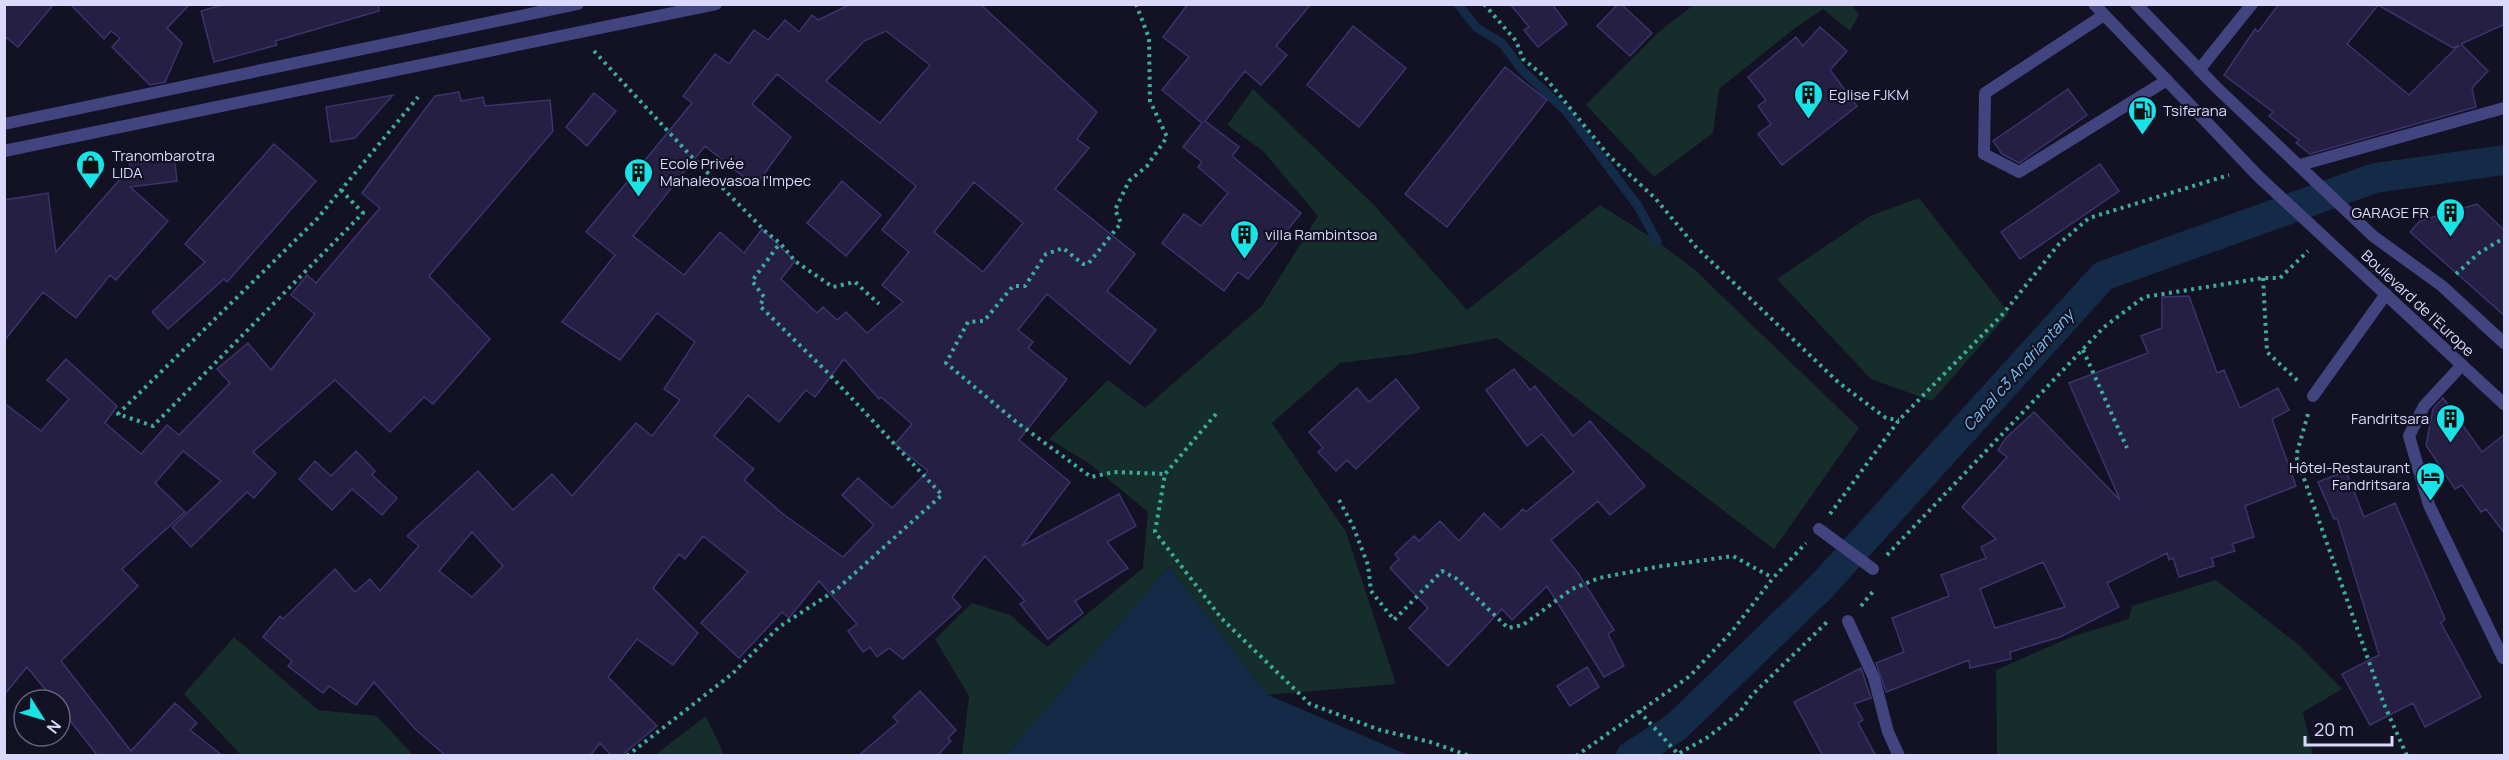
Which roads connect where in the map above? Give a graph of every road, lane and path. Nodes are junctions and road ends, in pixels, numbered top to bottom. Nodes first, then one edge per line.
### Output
1 (579, 4) edge
2 (717, 4) edge
3 (1136, 4) edge
4 (1484, 4) edge
5 (2094, 4) edge
6 (2136, 4) edge
7 (2252, 4) edge
8 (2104, 15) junction
9 (578, 32) junction
10 (2199, 70) junction
11 (2167, 80) junction
12 (418, 97) dead end
13 (2505, 108) edge
14 (4, 124) edge
15 (4, 151) edge
16 (2250, 168) junction
17 (2305, 169) junction
18 (341, 190) junction
19 (2323, 235) junction
20 (2505, 238) edge
21 (780, 243) junction
22 (2263, 278) junction
23 (2442, 286) junction
24 (2386, 294) junction
25 (879, 304) dead end
26 (2505, 344) edge
27 (2084, 350) junction
28 (2462, 365) junction
29 (2313, 396) junction
30 (2505, 404) edge
31 (1216, 414) dead end
32 (1899, 420) junction
33 (2127, 448) dead end
34 (1165, 474) junction
35 (1339, 500) dead end
36 (1819, 529) junction
37 (1873, 569) junction
38 (1773, 578) junction
39 (1830, 619) dead end
40 (1848, 621) joint
41 (2503, 658) dead end
42 (1640, 711) junction
43 (627, 756) edge
44 (1470, 756) edge
45 (1576, 756) edge
46 (1899, 756) edge
47 (2407, 756) edge

1 - 14 street
2 - 9 street
3 - 34 path
4 - 32 path
5 - 8 street, Boulevard de l'Europe
6 - 10 street, Boulevard de l'Europe
7 - 10 street
8 - 11 street, Boulevard de l'Europe
8 - 11 street
9 - 15 street
9 - 21 path
10 - 17 street, Boulevard de l'Europe
11 - 16 street, Boulevard de l'Europe
12 - 18 path
13 - 17 street
16 - 19 street, Boulevard de l'Europe
16 - 32 path
17 - 23 street, Boulevard de l'Europe
18 - 18 path
19 - 22 path
19 - 24 street, Boulevard de l'Europe
20 - 23 path
21 - 25 path
21 - 43 path
22 - 27 path
22 - 29 path
23 - 26 street, Boulevard de l'Europe
24 - 28 street, Boulevard de l'Europe
24 - 29 street
27 - 33 path
27 - 37 path
28 - 30 street, Boulevard de l'Europe
28 - 41 street
29 - 47 path
31 - 34 path
32 - 36 path
34 - 44 path
35 - 38 path
36 - 37 street
36 - 38 path
37 - 40 path
38 - 42 path
39 - 42 path
40 - 46 street
42 - 45 path

